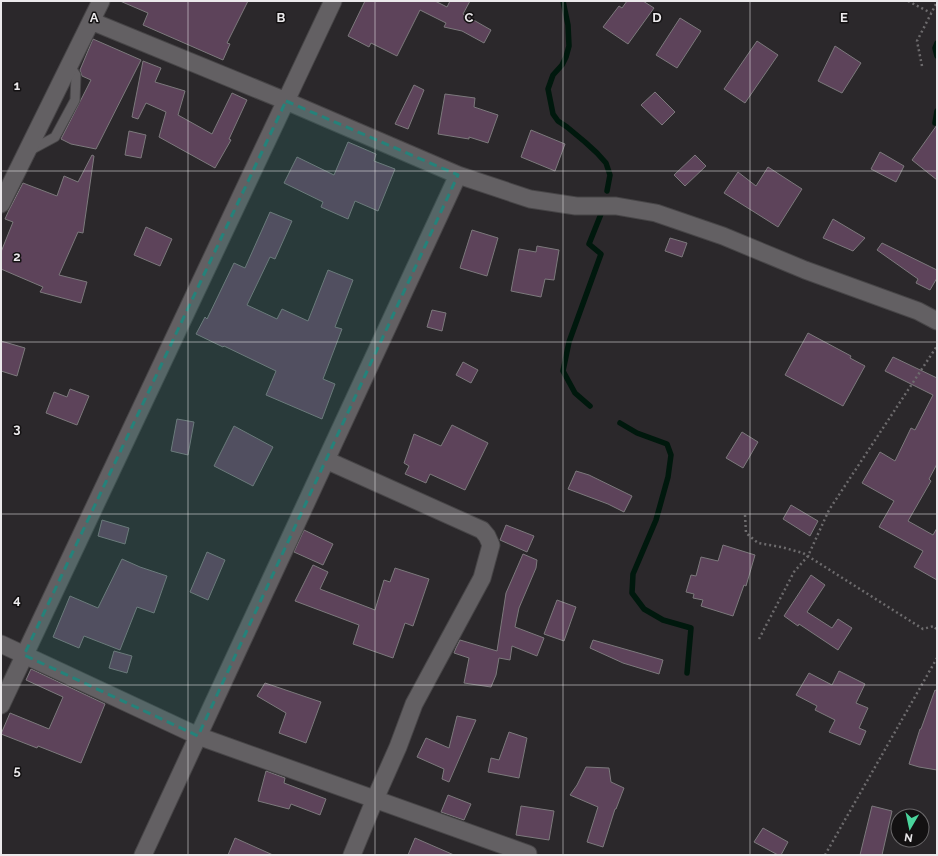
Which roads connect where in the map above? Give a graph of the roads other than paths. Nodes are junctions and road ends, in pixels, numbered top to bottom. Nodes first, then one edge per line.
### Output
1 (101, 1) edge
2 (333, 1) edge
3 (91, 21) junction
4 (286, 101) junction
5 (458, 175) junction
6 (1, 204) edge
7 (937, 321) edge
8 (326, 460) junction
9 (1, 644) edge
10 (24, 655) junction
11 (1, 705) edge
12 (198, 736) junction
13 (375, 799) junction
14 (143, 855) edge
15 (352, 855) edge
16 (528, 855) edge

1 - 3 street
2 - 4 street
3 - 4 street
3 - 6 street
4 - 5 street
4 - 10 street
5 - 7 street
5 - 8 street
8 - 12 street
8 - 13 street
9 - 10 street
10 - 11 street
10 - 12 street
12 - 13 street
12 - 14 street
13 - 15 street
13 - 16 street

